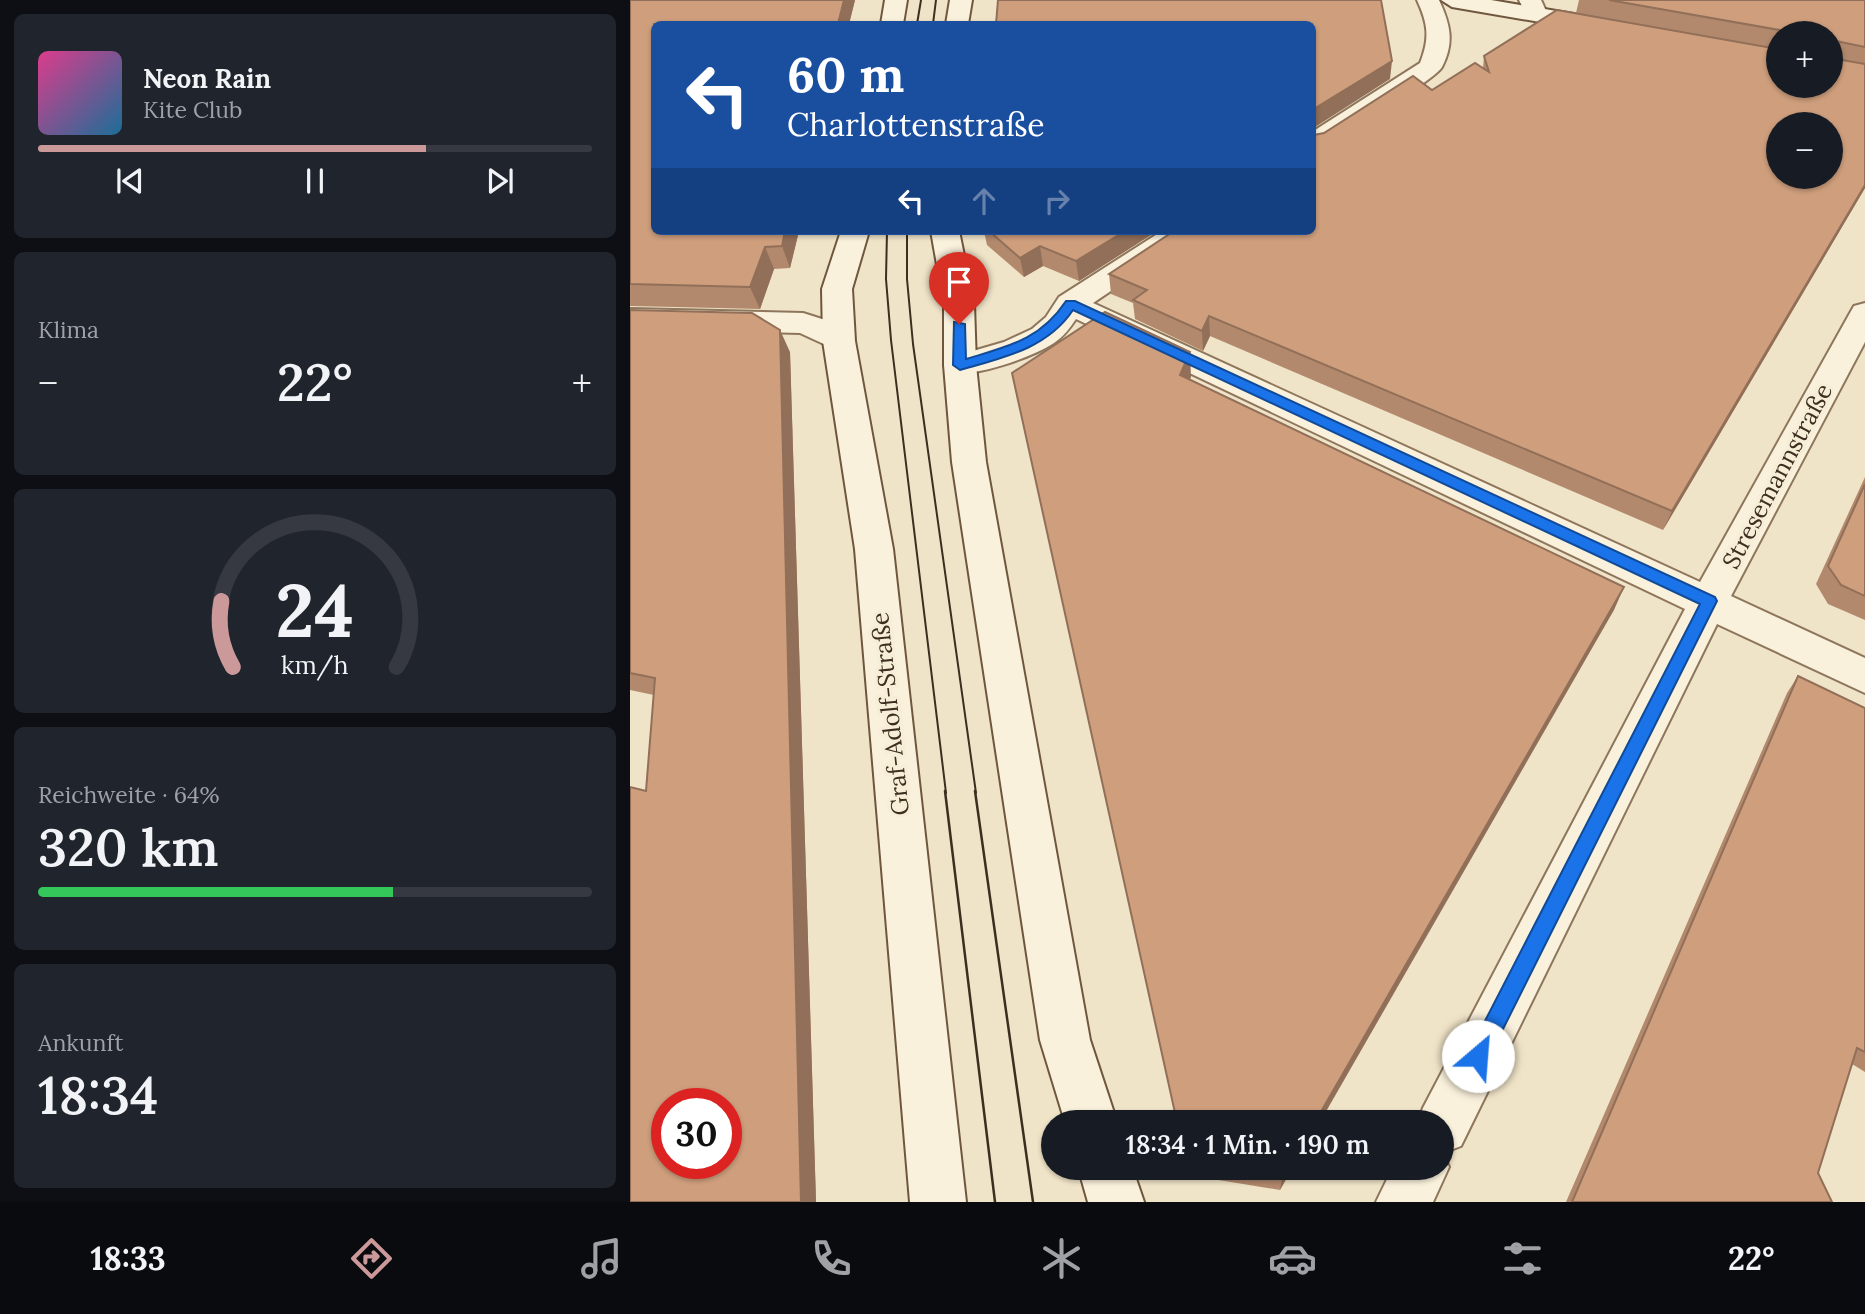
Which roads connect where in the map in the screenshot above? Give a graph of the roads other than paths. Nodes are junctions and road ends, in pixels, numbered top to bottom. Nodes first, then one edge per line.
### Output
1 (897, 0) edge
2 (961, 0) edge
3 (1427, 0) edge
4 (1452, 0) edge
5 (1533, 7) edge
6 (893, 21) edge
7 (958, 21) edge
8 (1617, 29) edge
9 (1316, 141) edge
10 (854, 235) edge
11 (946, 235) edge
12 (1175, 235) edge
13 (1070, 304) junction
14 (1865, 313) edge
15 (630, 319) edge
16 (839, 341) junction
17 (960, 365) junction
18 (1709, 601) junction
19 (1865, 676) edge
20 (1087, 1110) edge
21 (1451, 1110) edge
22 (1109, 1180) edge
23 (1415, 1180) edge
24 (939, 1202) edge
25 (1116, 1202) edge
26 (1404, 1202) edge

1 - 6 street
2 - 7 street
3 - 9 street
4 - 5 street
5 - 8 street
10 - 16 street, Graf-Adolf-Straße
11 - 17 street
12 - 13 street
13 - 17 street
13 - 18 street
14 - 18 street, Stresemannstraße
15 - 16 street
16 - 24 street, Graf-Adolf-Straße
17 - 20 street
18 - 19 street
18 - 21 street, Stresemannstraße
22 - 25 street
23 - 26 street

